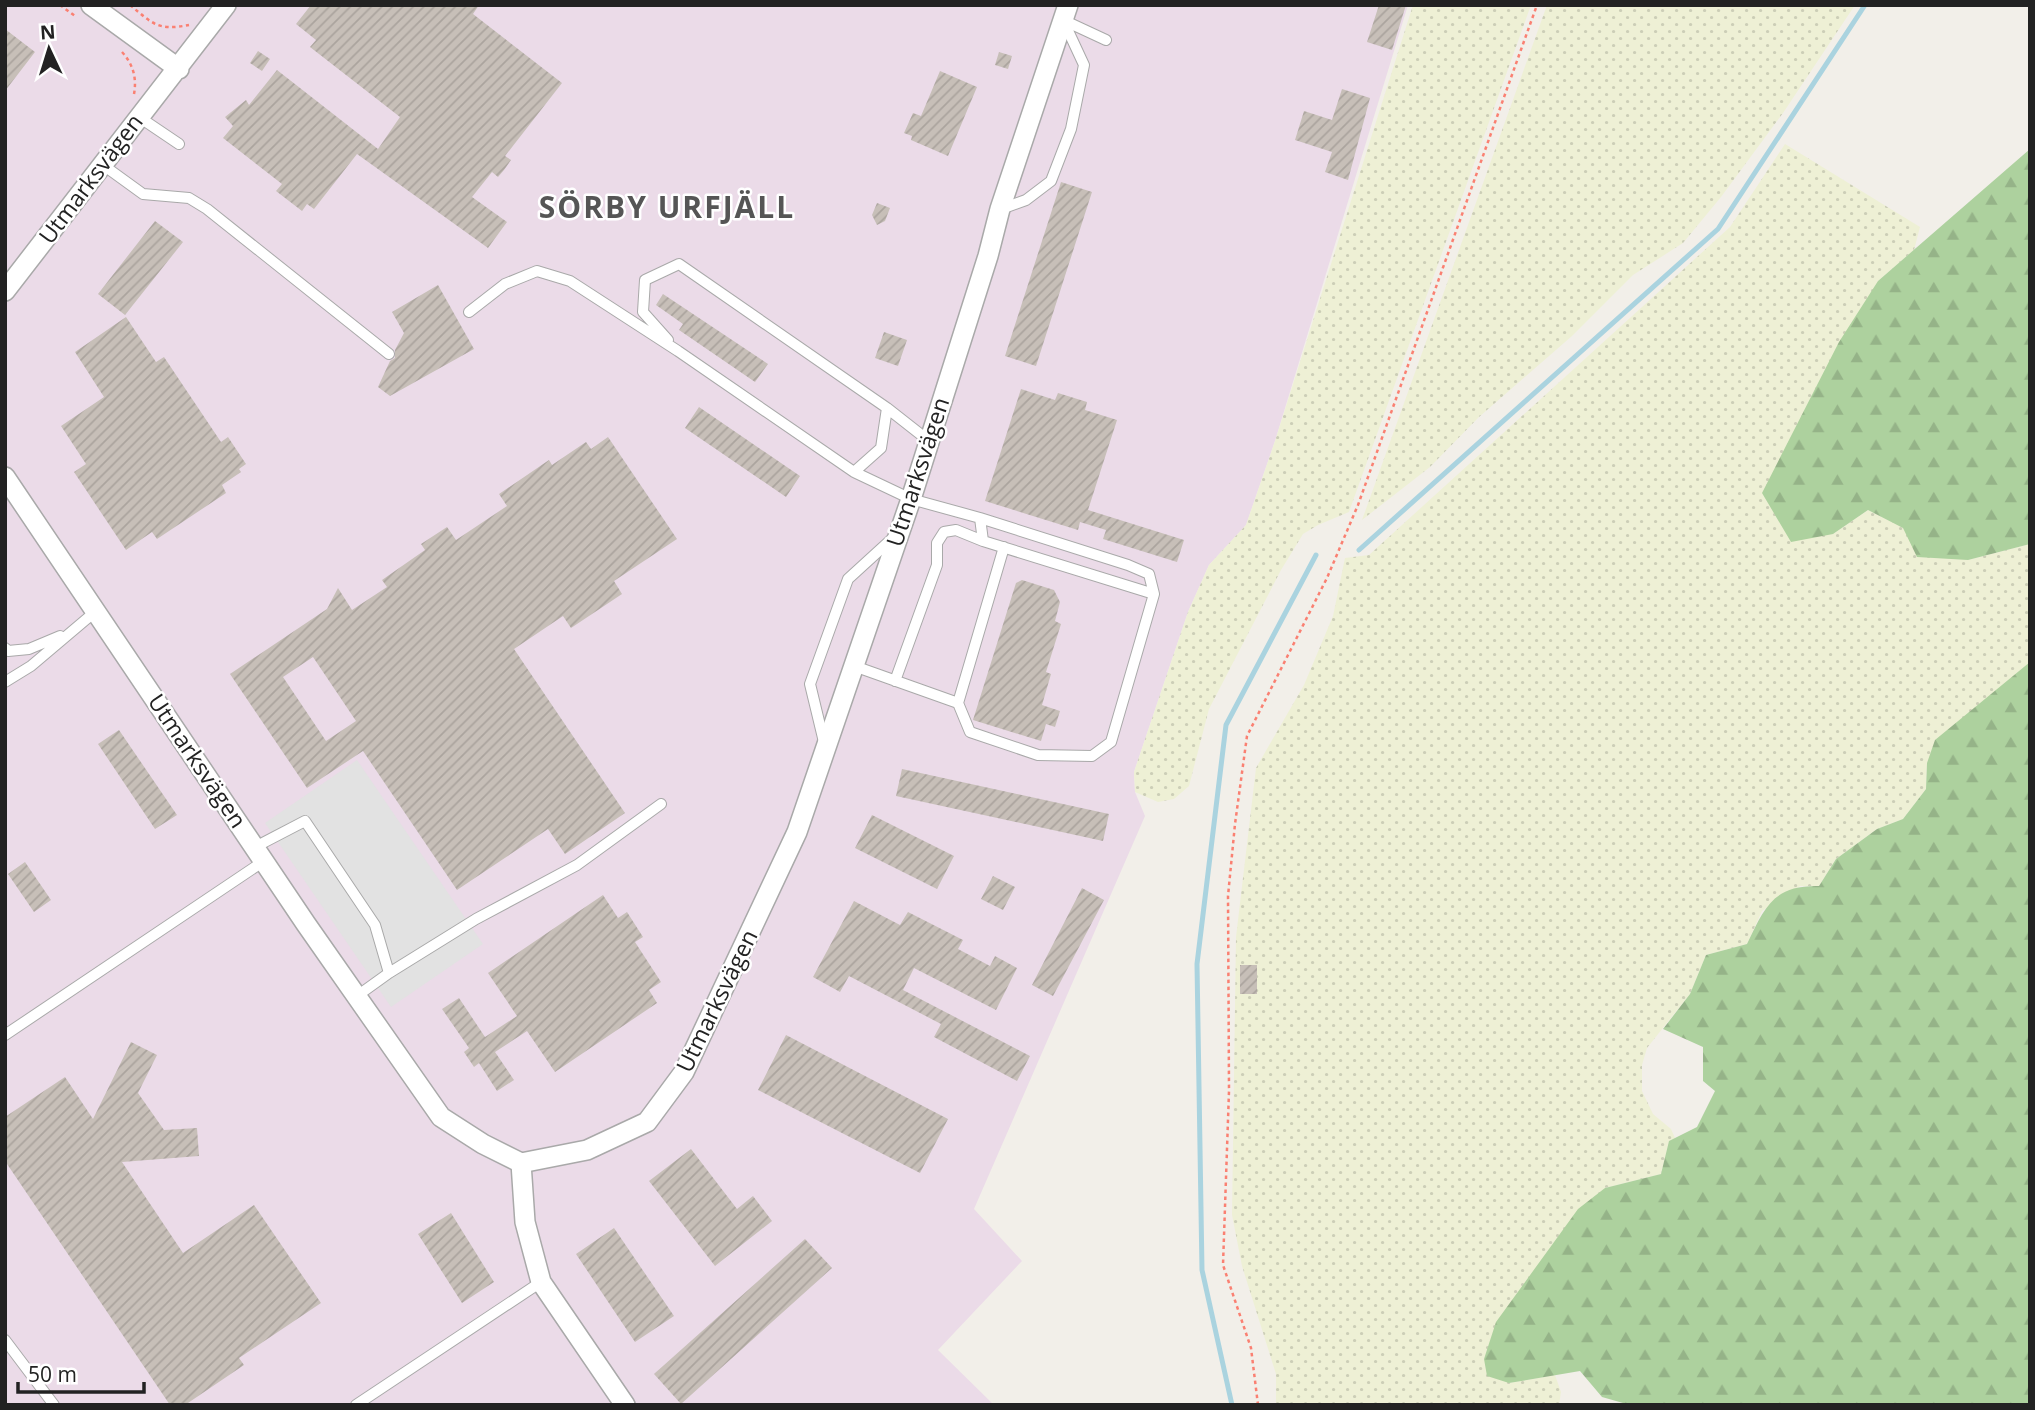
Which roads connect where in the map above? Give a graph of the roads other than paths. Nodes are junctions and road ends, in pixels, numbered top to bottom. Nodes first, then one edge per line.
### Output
1 (226, 5) edge
2 (85, 12) edge
3 (1065, 13) edge
4 (1106, 40) dead end
5 (179, 69) junction
6 (136, 108) junction
7 (179, 144) dead end
8 (103, 164) junction
9 (1000, 209) junction
10 (5, 291) edge
11 (469, 312) dead end
12 (678, 351) junction
13 (389, 354) dead end
14 (887, 408) junction
15 (929, 441) junction
16 (854, 472) junction
17 (5, 477) edge
18 (911, 499) junction
19 (980, 518) junction
20 (897, 535) junction
21 (983, 541) junction
22 (1004, 547) junction
23 (1154, 594) junction
24 (96, 610) junction
25 (69, 632) junction
26 (5, 648) edge
27 (854, 666) junction
28 (895, 681) junction
29 (5, 682) edge
30 (958, 703) junction
31 (826, 750) junction
32 (661, 804) dead end
33 (260, 854) junction
34 (389, 973) junction
35 (357, 996) junction
36 (5, 1035) edge
37 (521, 1163) junction
38 (541, 1282) junction
39 (5, 1340) edge
40 (54, 1405) edge
41 (356, 1405) edge
42 (625, 1405) edge

1 - 5 street, Utmarksvägen
2 - 5 street
3 - 4 lane
3 - 9 street, Utmarksvägen
3 - 9 lane
5 - 6 street, Utmarksvägen
6 - 7 lane
6 - 8 street, Utmarksvägen
8 - 10 street, Utmarksvägen
8 - 13 lane
9 - 15 street, Utmarksvägen
11 - 12 lane
12 - 14 lane
12 - 16 lane
14 - 15 lane
14 - 16 lane
15 - 18 street, Utmarksvägen
16 - 18 lane
17 - 24 street, Utmarksvägen
18 - 19 lane
18 - 20 street, Utmarksvägen
19 - 21 lane
19 - 23 lane
20 - 27 street, Utmarksvägen
20 - 31 lane
21 - 22 lane
21 - 28 lane
22 - 23 lane
22 - 30 lane
23 - 30 lane
24 - 25 lane
24 - 33 street, Utmarksvägen
25 - 26 lane
25 - 29 lane
27 - 28 lane
27 - 31 street, Utmarksvägen
28 - 30 lane
31 - 37 street, Utmarksvägen
32 - 34 lane
33 - 34 lane
33 - 35 street, Utmarksvägen
33 - 36 lane
34 - 35 lane
35 - 37 street, Utmarksvägen
37 - 38 street
38 - 41 lane
38 - 42 street
39 - 40 lane

